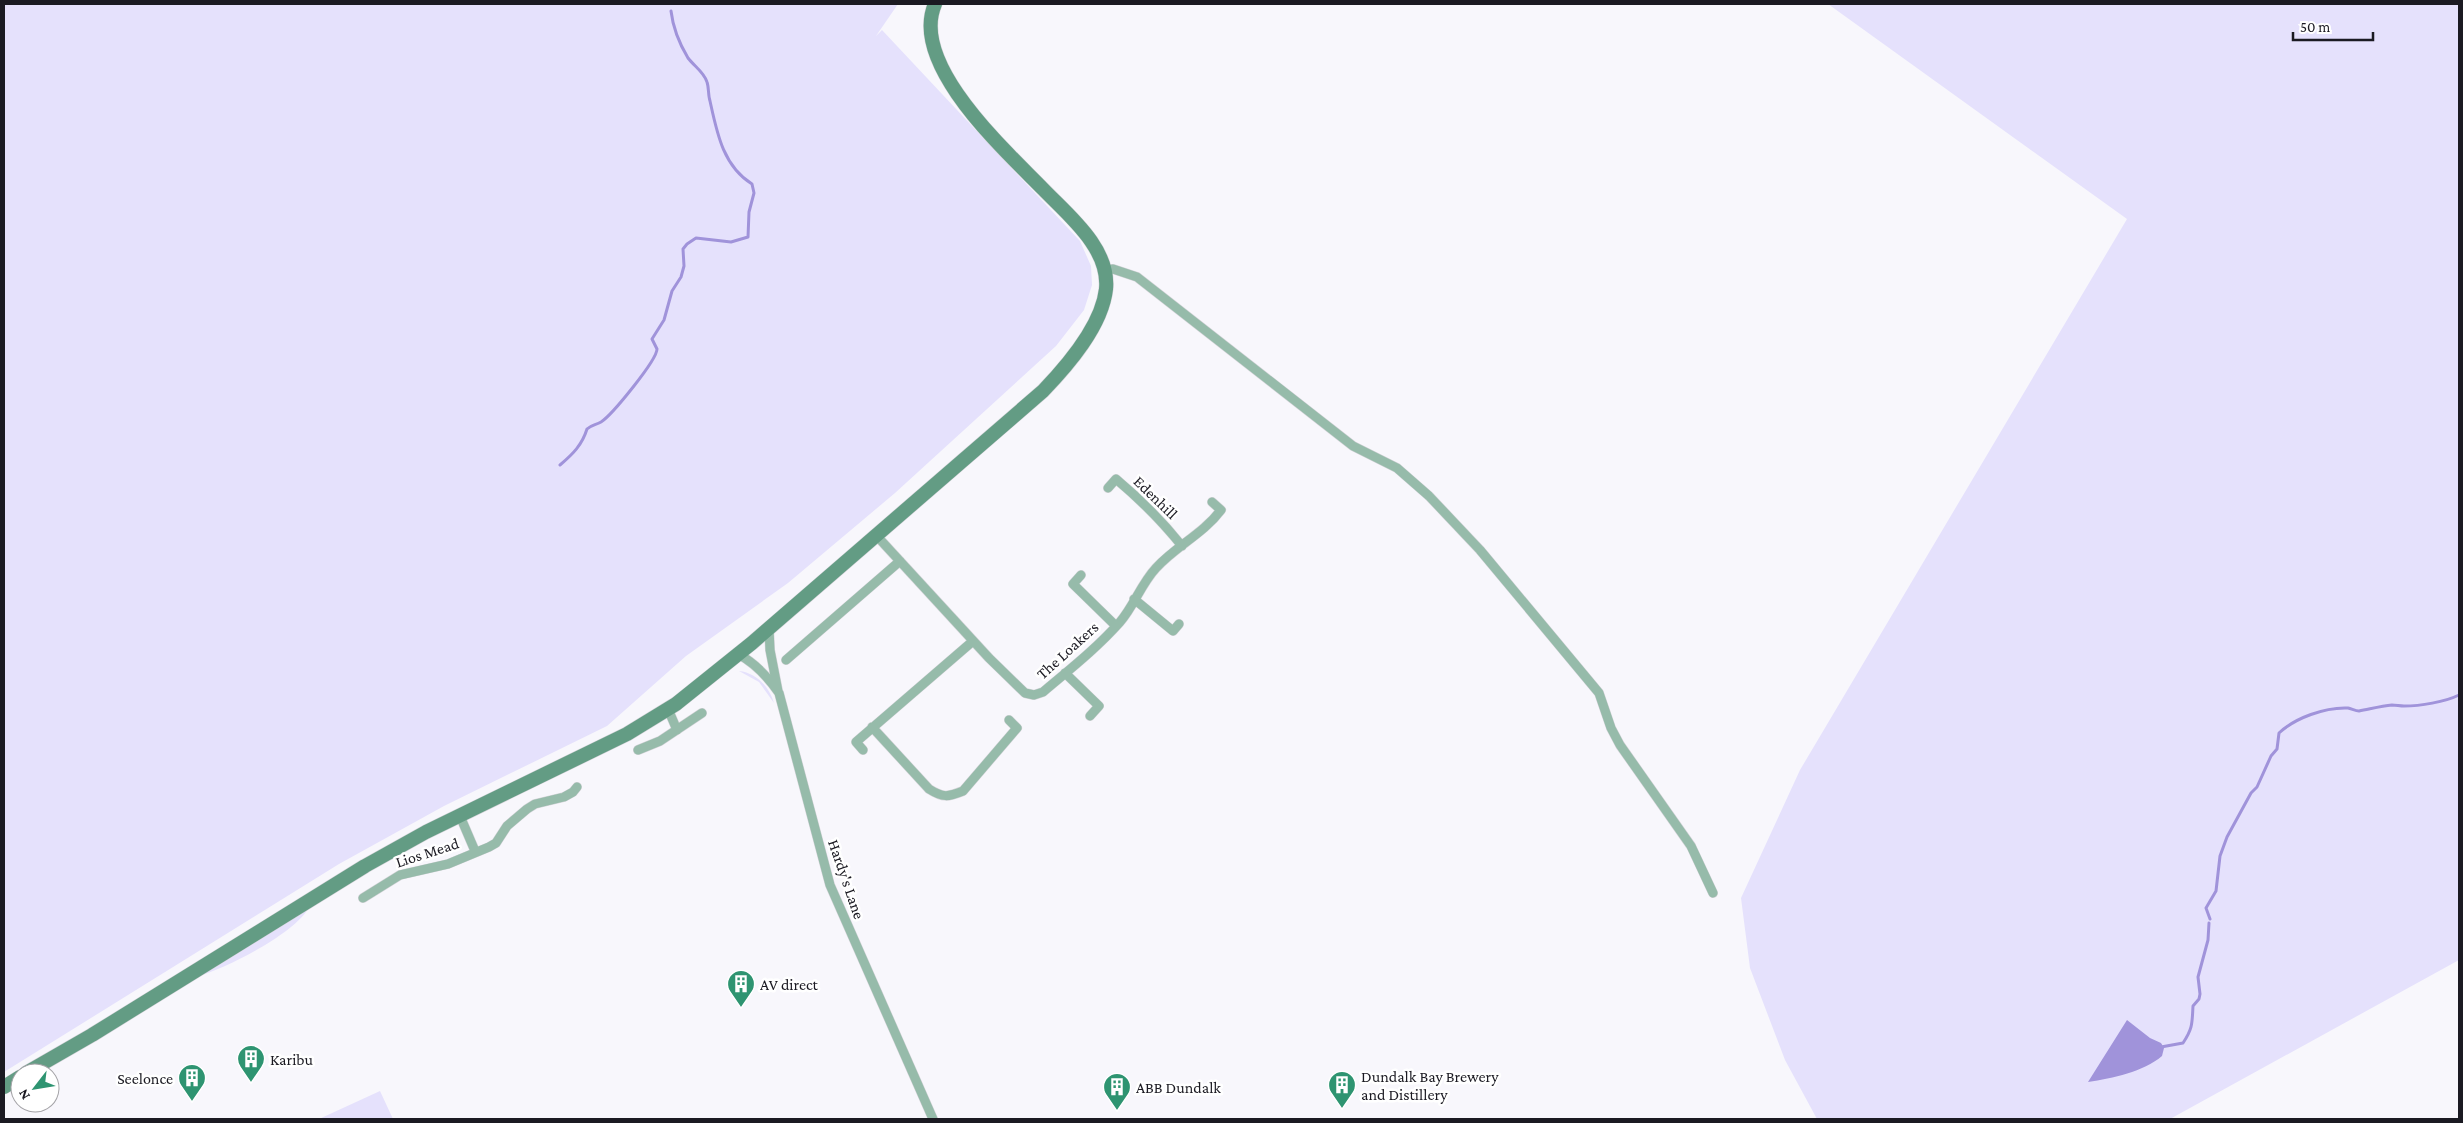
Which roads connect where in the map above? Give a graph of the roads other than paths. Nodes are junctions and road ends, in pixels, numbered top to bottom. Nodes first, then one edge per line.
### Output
1 (935, 4) edge
2 (1104, 270) junction
3 (1108, 488) dead end
4 (1212, 502) dead end
5 (875, 534) junction
6 (1182, 546) junction
7 (900, 561) junction
8 (1081, 575) dead end
9 (1134, 599) junction
10 (1179, 624) dead end
11 (1116, 626) junction
12 (769, 628) junction
13 (973, 641) junction
14 (738, 654) junction
15 (786, 660) dead end
16 (1065, 673) junction
17 (779, 693) junction
18 (668, 709) junction
19 (702, 713) dead end
20 (1090, 716) dead end
21 (1009, 720) dead end
22 (872, 727) junction
23 (677, 730) junction
24 (638, 750) dead end
25 (863, 750) dead end
26 (577, 787) dead end
27 (460, 816) junction
28 (475, 851) junction
29 (1713, 893) dead end
30 (363, 898) dead end
31 (43, 1063) edge
32 (933, 1119) edge

1 - 2 main road
2 - 5 main road
2 - 29 street
3 - 6 street, Edenhill
4 - 6 street, The Loakers
5 - 7 street, The Loakers
5 - 12 main road
6 - 9 street, The Loakers
7 - 13 street, The Loakers
7 - 15 street
8 - 11 street
9 - 10 street
9 - 11 street, The Loakers
11 - 16 street, The Loakers
12 - 14 main road
12 - 17 street
13 - 16 street, The Loakers
13 - 22 street
14 - 17 street, Hardy's Lane
14 - 18 main road
16 - 20 street
17 - 32 street, Hardy's Lane
18 - 23 street
18 - 27 main road
19 - 23 street
21 - 22 street
22 - 25 street
23 - 24 street
26 - 28 street, Lios Mead
27 - 28 street, Lios Mead
27 - 31 main road
28 - 30 street, Lios Mead

